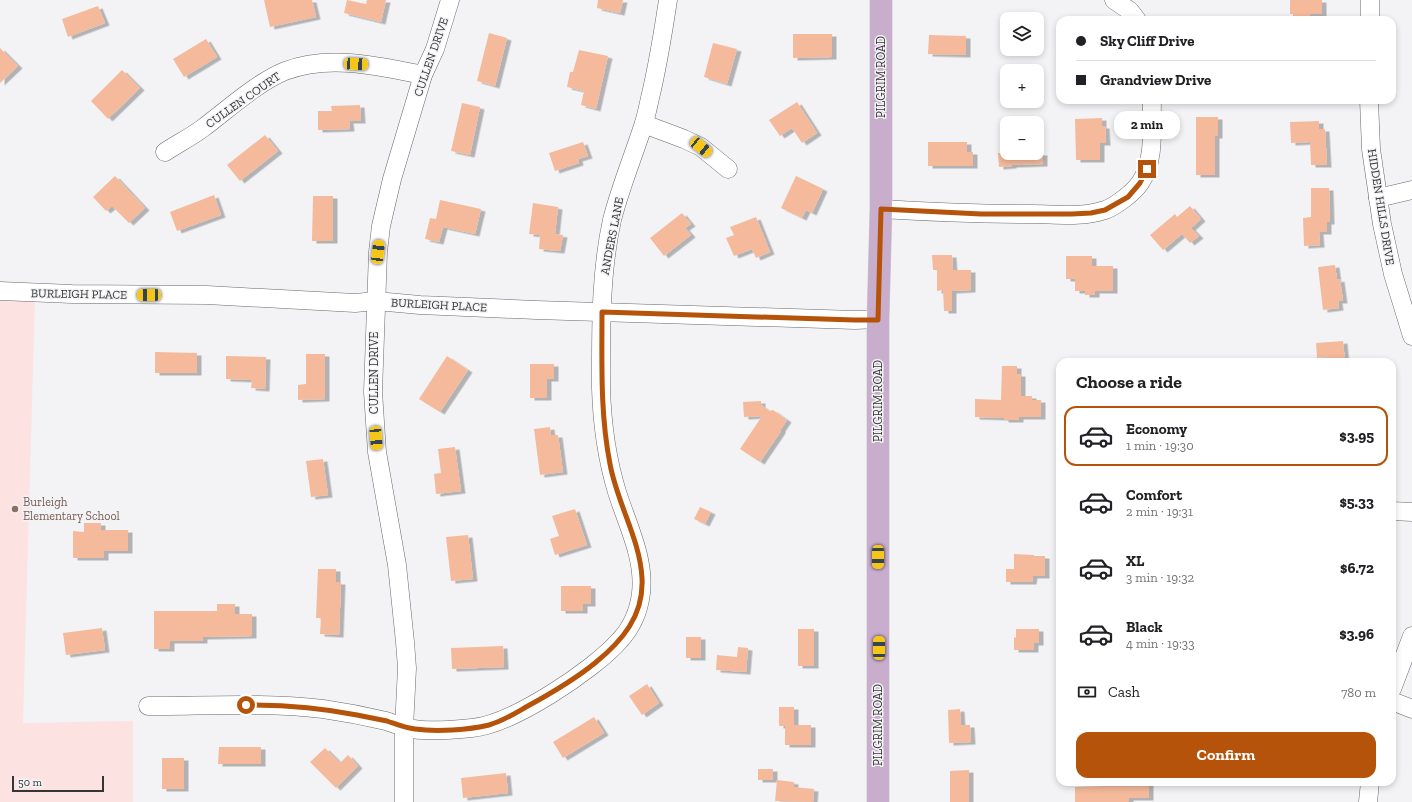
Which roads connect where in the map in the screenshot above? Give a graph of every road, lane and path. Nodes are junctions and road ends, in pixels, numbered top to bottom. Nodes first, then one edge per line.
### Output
1 (450, 0) edge
2 (668, 0) edge
3 (881, 0) edge
4 (1114, 0) edge
5 (1370, 0) edge
6 (1134, 16) edge
7 (1370, 16) edge
8 (423, 75) junction
9 (1152, 104) edge
10 (1369, 104) edge
11 (644, 124) junction
12 (165, 152) dead end
13 (728, 168) dead end
14 (1412, 190) edge
15 (1378, 198) junction
16 (881, 209) junction
17 (0, 291) edge
18 (376, 301) junction
19 (602, 312) junction
20 (878, 320) junction
21 (1412, 336) edge
22 (1396, 511) edge
23 (1412, 512) edge
24 (1412, 636) edge
25 (1396, 678) edge
26 (1396, 703) edge
27 (148, 706) dead end
28 (1412, 709) edge
29 (404, 728) junction
30 (1370, 786) edge
31 (404, 802) edge
32 (878, 802) edge
33 (1368, 802) edge

1 - 8 street, CULLEN DRIVE
2 - 11 street, ANDERS LANE
3 - 16 main road, PILGRIM ROAD
4 - 6 street
5 - 7 street
8 - 12 street, CULLEN COURT
8 - 18 street, CULLEN DRIVE
9 - 16 street
10 - 15 street, HIDDEN HILLS DRIVE
11 - 13 street
11 - 19 street, ANDERS LANE
14 - 15 street
15 - 21 street, HIDDEN HILLS DRIVE
16 - 20 main road, PILGRIM ROAD
17 - 18 street, BURLEIGH PLACE
18 - 19 street, BURLEIGH PLACE
18 - 29 street, CULLEN DRIVE
19 - 20 street, BURLEIGH PLACE
19 - 29 street, ANDERS LANE
20 - 32 main road, PILGRIM ROAD
22 - 23 street
24 - 25 street
26 - 28 street
27 - 29 street, ANDERS LANE
29 - 31 street, CULLEN DRIVE
30 - 33 street

